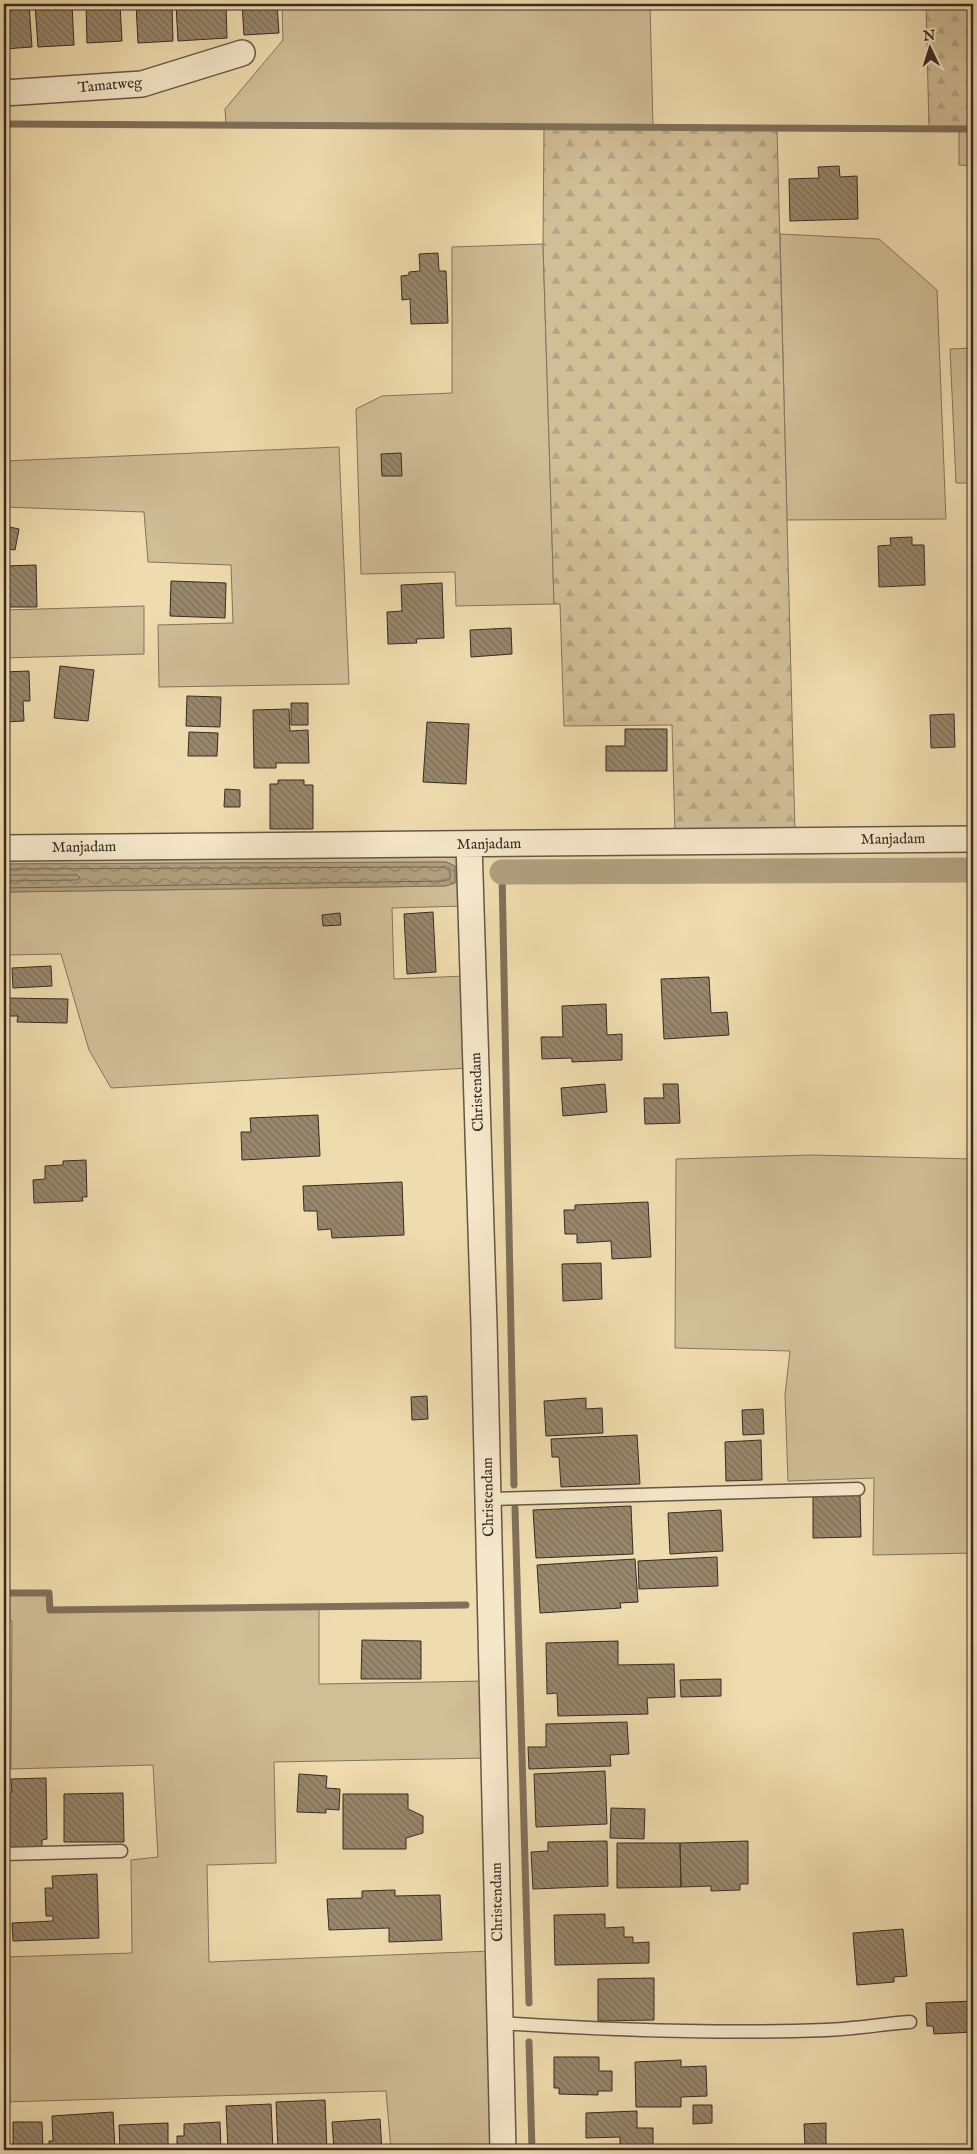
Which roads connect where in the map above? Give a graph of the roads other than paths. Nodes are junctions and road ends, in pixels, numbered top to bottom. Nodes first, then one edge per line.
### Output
1 (242, 53) dead end
2 (4, 93) edge
3 (973, 839) edge
4 (469, 844) junction
5 (4, 848) edge
6 (858, 1489) dead end
7 (488, 1499) junction
8 (121, 1851) dead end
9 (4, 1854) edge
10 (910, 2022) dead end
11 (500, 2023) junction
12 (503, 2150) edge

1 - 2 street, Tamatweg
3 - 4 street, Manjadam
4 - 5 street, Manjadam
4 - 7 street, Christendam
6 - 7 lane
7 - 11 street, Christendam
8 - 9 lane
10 - 11 lane
11 - 12 street, Christendam

